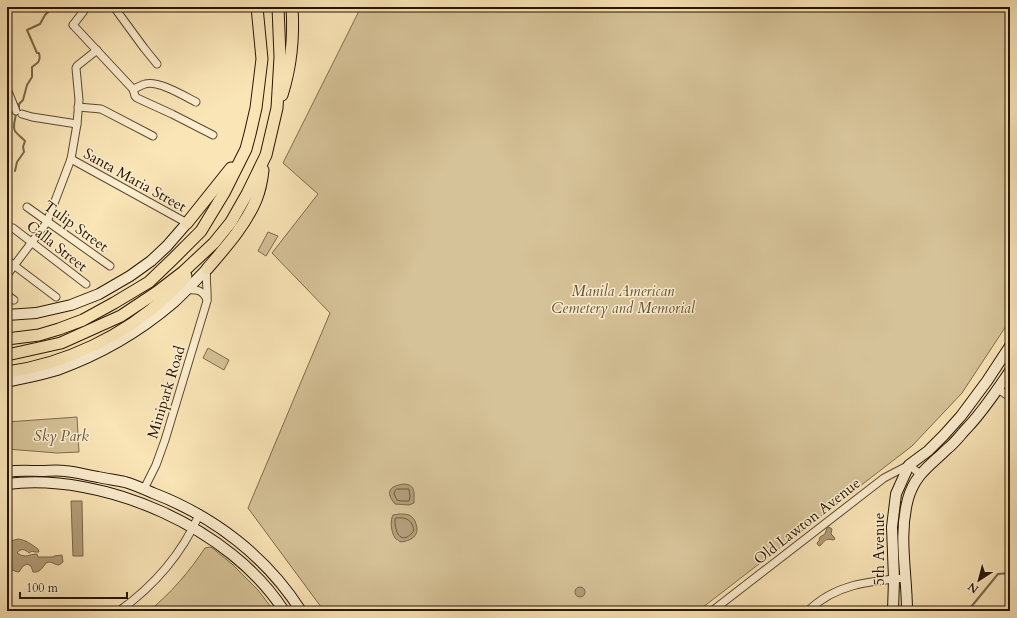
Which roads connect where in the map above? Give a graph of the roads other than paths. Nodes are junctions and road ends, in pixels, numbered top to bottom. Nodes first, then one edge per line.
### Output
1 (86, 7) edge
2 (114, 7) edge
3 (258, 7) edge
4 (278, 7) edge
5 (292, 7) edge
6 (97, 50) junction
7 (158, 64) dead end
8 (7, 89) edge
9 (133, 89) junction
10 (196, 102) dead end
11 (78, 107) junction
12 (274, 121) junction
13 (77, 124) junction
14 (213, 135) dead end
15 (153, 136) dead end
16 (246, 149) junction
17 (266, 155) junction
18 (71, 159) junction
19 (27, 207) dead end
20 (48, 222) junction
21 (187, 223) junction
22 (13, 228) dead end
23 (32, 242) junction
24 (214, 243) junction
25 (7, 260) edge
26 (15, 266) junction
27 (110, 266) dead end
28 (207, 269) junction
29 (7, 275) edge
30 (86, 284) dead end
31 (186, 290) junction
32 (7, 295) edge
33 (56, 297) dead end
34 (14, 300) dead end
35 (207, 301) junction
36 (7, 315) edge
37 (7, 339) edge
38 (1010, 346) edge
39 (7, 355) edge
40 (1010, 371) edge
41 (7, 372) edge
42 (7, 382) edge
43 (998, 389) junction
44 (1010, 398) edge
45 (909, 465) junction
46 (7, 472) edge
47 (920, 474) junction
48 (7, 484) edge
49 (144, 489) junction
50 (199, 515) junction
51 (193, 528) junction
52 (906, 578) junction
53 (894, 579) junction
54 (122, 610) edge
55 (284, 611) edge
56 (301, 611) edge
57 (712, 611) edge
58 (808, 611) edge
59 (894, 611) edge
60 (907, 611) edge

1 - 6 street
2 - 7 street
3 - 16 main road
4 - 12 main road
5 - 12 main road
6 - 9 street
6 - 11 street
8 - 13 street
9 - 10 street
9 - 14 street
11 - 13 street
11 - 15 street
12 - 17 main road
13 - 18 street
16 - 21 main road
16 - 37 main road
17 - 24 main road
17 - 28 main road
18 - 20 street
18 - 21 street, Santa Maria Street
19 - 20 street, Tulip Street
20 - 23 street
20 - 27 street, Tulip Street
21 - 36 main road
22 - 23 street, Calla Street
23 - 26 street
23 - 30 street, Calla Street
24 - 39 main road
24 - 41 main road
25 - 26 street
26 - 29 street
26 - 33 street
28 - 31 main road
28 - 35 street, Minipark Road
31 - 35 street
31 - 42 main road
32 - 34 street
35 - 49 street, Minipark Road
38 - 45 main road
40 - 43 main road, 5th Avenue
43 - 44 street
43 - 47 main road, 5th Avenue
45 - 47 street
45 - 53 main road, 5th Avenue
45 - 57 street, Old Lawton Avenue
46 - 49 main road
47 - 52 main road, 5th Avenue
48 - 51 main road
49 - 50 main road
50 - 51 street
50 - 56 main road
51 - 54 street
51 - 55 main road
52 - 53 street
52 - 60 main road, 5th Avenue
53 - 58 street
53 - 59 main road, 5th Avenue

